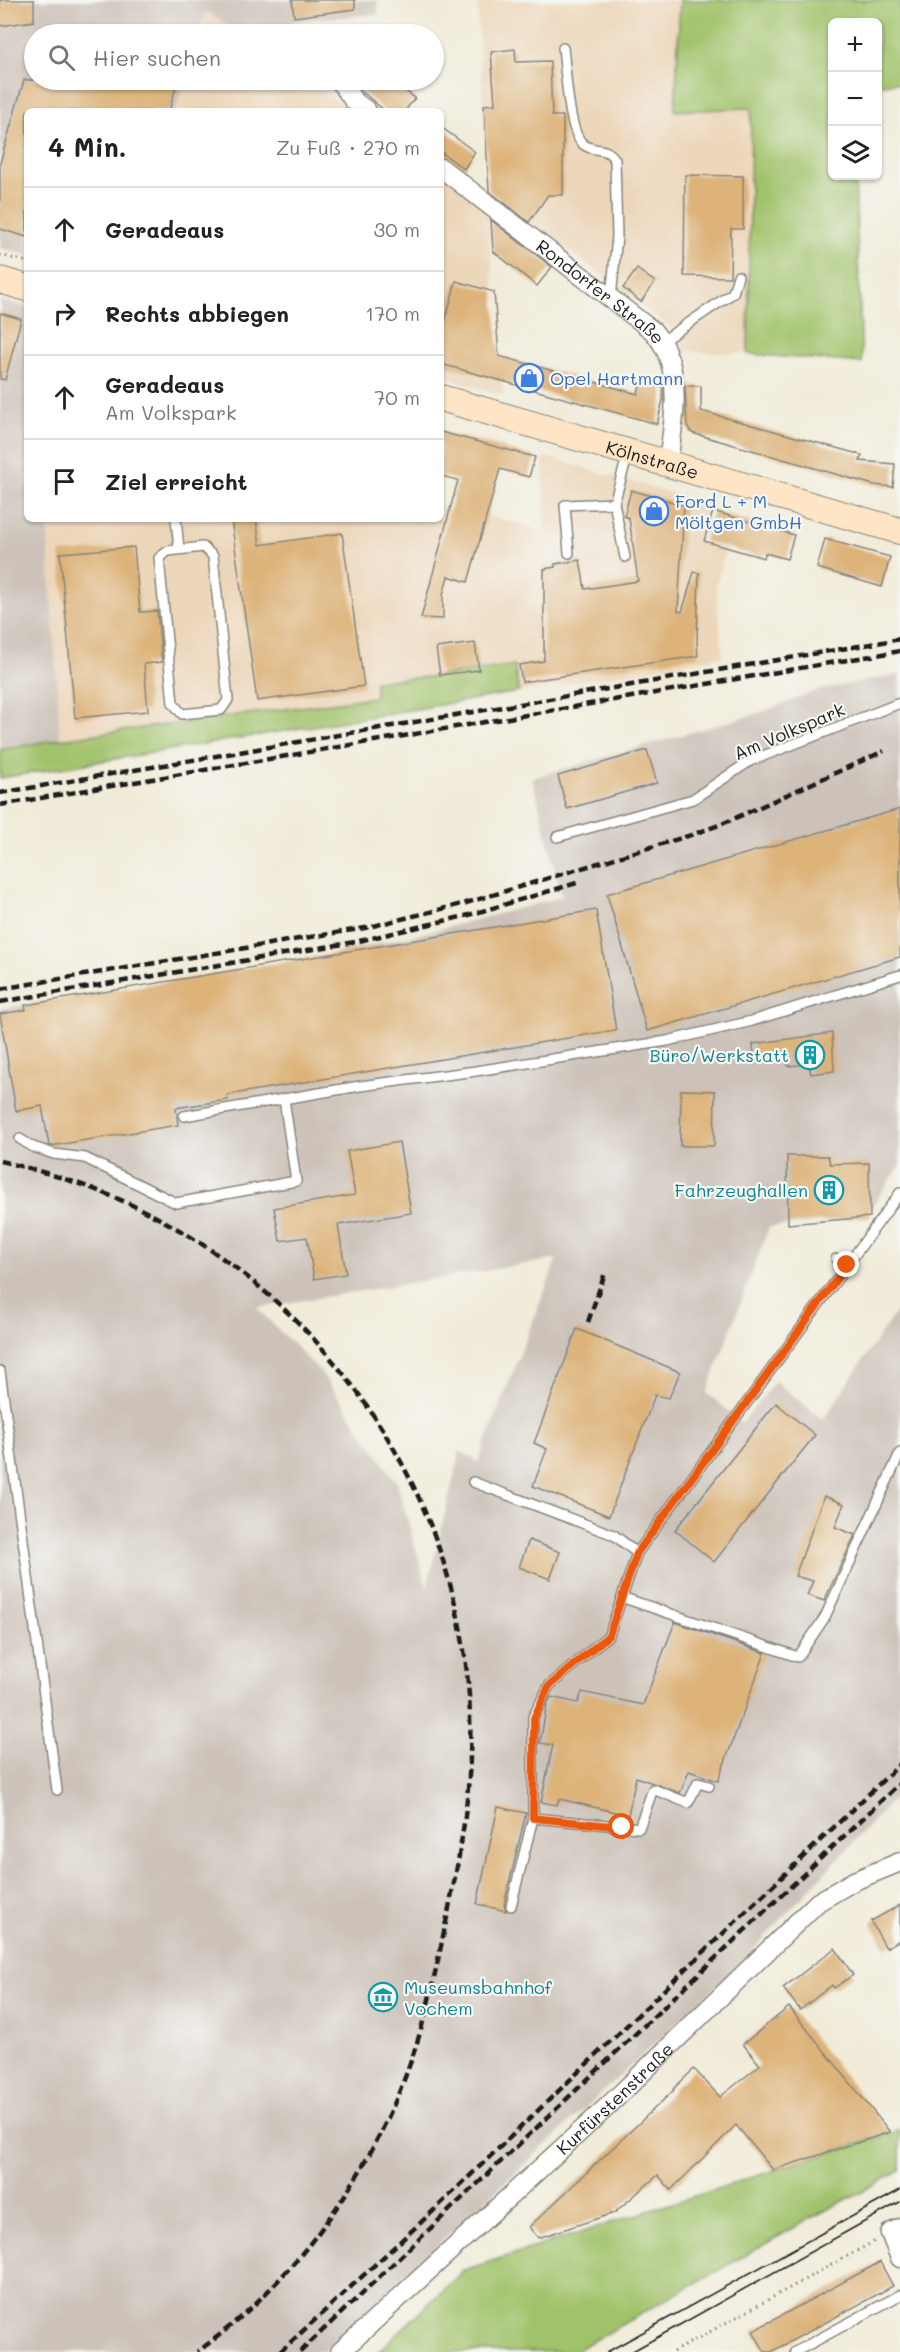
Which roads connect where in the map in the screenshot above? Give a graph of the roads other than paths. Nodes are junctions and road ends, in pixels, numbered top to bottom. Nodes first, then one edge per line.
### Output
1 (563, 48) dead end
2 (346, 90) edge
3 (363, 108) edge
4 (444, 170) edge
5 (738, 276) dead end
6 (0, 280) edge
7 (24, 287) edge
8 (611, 299) junction
9 (661, 342) junction
10 (444, 399) edge
11 (629, 452) junction
12 (668, 462) junction
13 (614, 504) junction
14 (176, 522) edge
15 (900, 531) edge
16 (179, 549) junction
17 (569, 553) dead end
18 (625, 557) dead end
19 (900, 703) edge
20 (557, 837) dead end
21 (900, 975) edge
22 (284, 1099) junction
23 (184, 1116) dead end
24 (20, 1139) dead end
25 (900, 1193) edge
26 (836, 1259) dead end
27 (847, 1265) junction
28 (0, 1371) edge
29 (900, 1453) edge
30 (473, 1482) dead end
31 (637, 1553) junction
32 (624, 1598) junction
33 (709, 1786) dead end
34 (57, 1790) dead end
35 (533, 1818) junction
36 (900, 1862) edge
37 (511, 1906) dead end
38 (895, 2230) edge
39 (900, 2258) edge
40 (900, 2295) edge
41 (340, 2352) edge
42 (795, 2352) edge

1 - 8 lane
2 - 3 street
4 - 8 street, Rondorfer Straße
5 - 9 lane
6 - 7 main road
8 - 9 street, Rondorfer Straße
9 - 12 street, Rondorfer Straße
10 - 11 main road, Kölnstraße
11 - 12 main road, Kölnstraße
11 - 13 lane
12 - 15 main road, Kölnstraße
13 - 17 lane
13 - 18 lane
14 - 16 lane
16 - 16 lane
19 - 20 lane, Am Volkspark
21 - 22 lane
22 - 23 lane
22 - 24 lane
25 - 27 lane
26 - 27 lane
27 - 31 lane
28 - 34 lane
29 - 32 lane
30 - 31 lane
31 - 32 lane
32 - 35 lane
33 - 35 lane
35 - 37 lane
36 - 41 street, Kurfürstenstraße
38 - 39 street
40 - 42 lane

